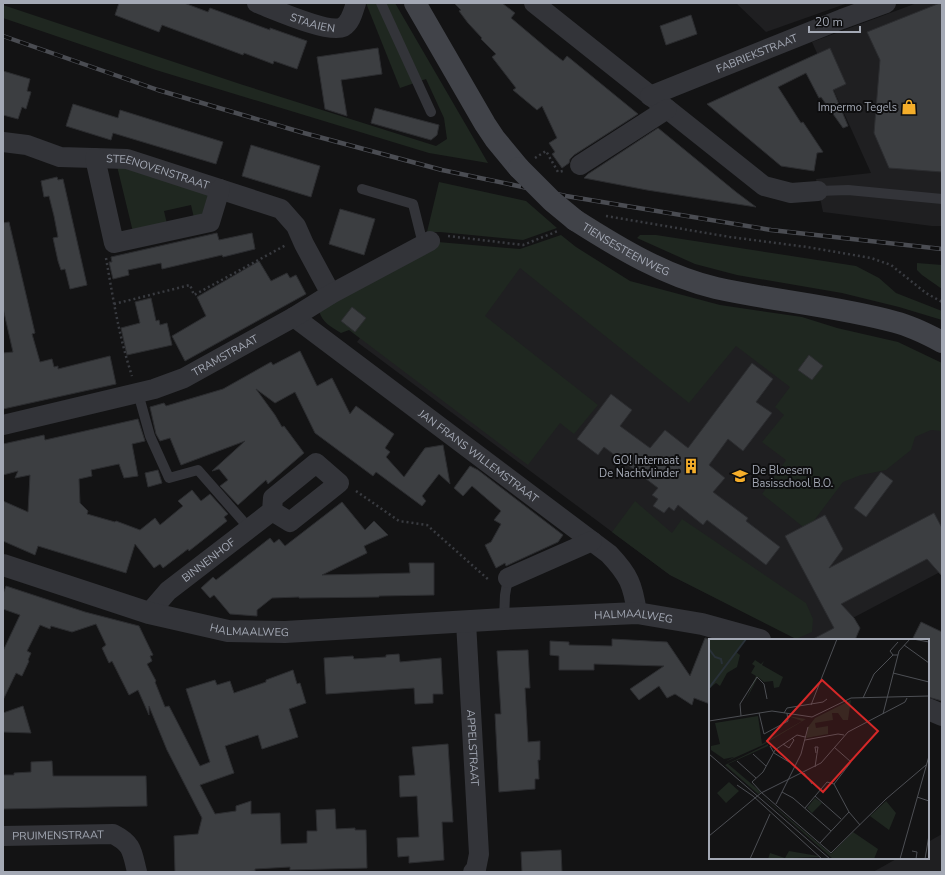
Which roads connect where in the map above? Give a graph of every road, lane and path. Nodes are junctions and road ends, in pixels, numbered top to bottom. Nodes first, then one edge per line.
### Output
1 (257, 3) edge
2 (356, 3) edge
3 (381, 3) edge
4 (415, 3) edge
5 (534, 3) edge
6 (886, 3) edge
7 (650, 96) junction
8 (667, 109) junction
9 (431, 112) dead end
10 (3, 142) edge
11 (95, 158) junction
12 (533, 159) dead end
13 (580, 165) dead end
14 (558, 172) dead end
15 (362, 188) dead end
16 (220, 189) junction
17 (818, 191) joint
18 (942, 199) edge
19 (602, 215) dead end
20 (558, 230) dead end
21 (301, 237) junction
22 (114, 243) junction
23 (426, 243) junction
24 (331, 294) junction
25 (942, 302) edge
26 (114, 304) junction
27 (294, 317) junction
28 (942, 342) edge
29 (138, 393) junction
30 (3, 425) edge
31 (339, 482) junction
32 (272, 510) junction
33 (249, 528) junction
34 (592, 541) junction
35 (3, 565) edge
36 (506, 586) junction
37 (636, 613) junction
38 (149, 614) junction
39 (504, 619) junction
40 (466, 622) junction
41 (756, 639) edge
42 (929, 709) edge
43 (942, 715) edge
44 (3, 836) edge
45 (137, 872) edge
46 (473, 872) edge

1 - 2 street, STAAIEN
3 - 9 lane
4 - 28 main road, TIENSESTEENWEG, bridge
5 - 7 street
6 - 7 street, FABRIEKSTRAAT
7 - 8 street
8 - 13 street
8 - 17 street
10 - 11 street, STEENOVENSTRAAT
11 - 16 street, STEENOVENSTRAAT
11 - 22 street, STEENOVENSTRAAT
12 - 14 path
15 - 23 lane
16 - 21 street, STEENOVENSTRAAT
16 - 22 street, STEENOVENSTRAAT
17 - 18 lane
19 - 25 path
20 - 23 path
21 - 24 street, STEENOVENSTRAAT
21 - 26 path
22 - 26 path
23 - 24 street, TRAMSTRAAT
24 - 27 street, TRAMSTRAAT
26 - 29 path
27 - 29 street, TRAMSTRAAT
27 - 34 street, JAN FRANS WILLEMSTRAAT
29 - 30 street, TRAMSTRAAT
29 - 33 lane
31 - 32 street
31 - 32 street, BINNENHOF
31 - 36 path
32 - 33 street, BINNENHOF
33 - 38 street, BINNENHOF
34 - 36 street
34 - 37 street, JAN FRANS WILLEMSTRAAT
35 - 38 street, HALMAALWEG
36 - 39 lane
37 - 39 street, HALMAALWEG
37 - 41 street, HALMAALWEG
38 - 40 street, HALMAALWEG
39 - 40 street, HALMAALWEG
40 - 46 street, APPELSTRAAT
42 - 43 street
44 - 45 street, PRUIMENSTRAAT

